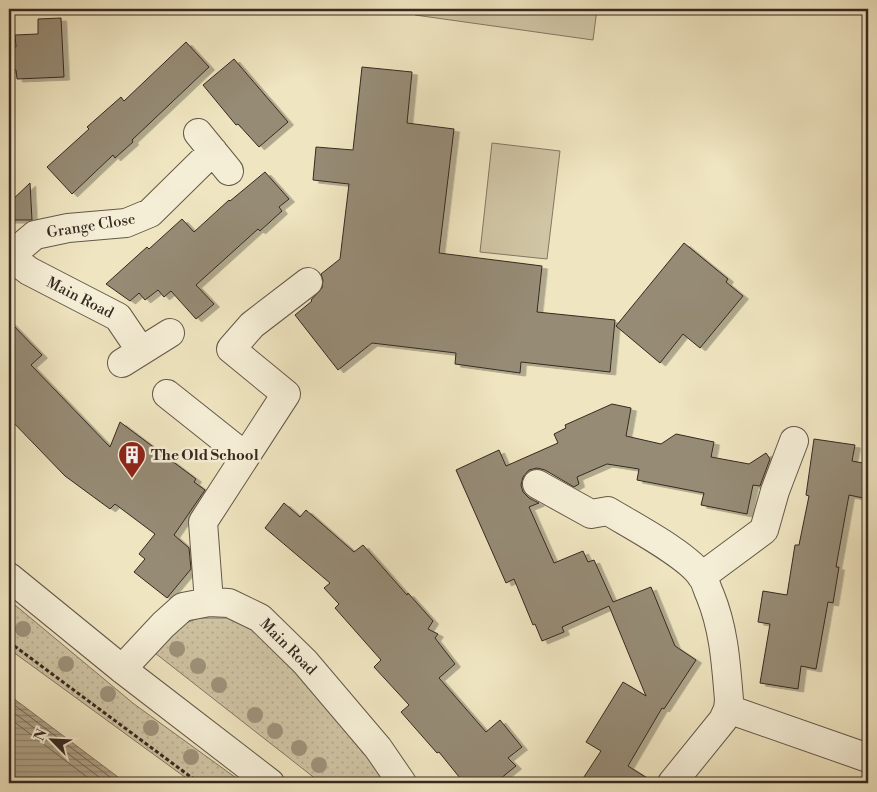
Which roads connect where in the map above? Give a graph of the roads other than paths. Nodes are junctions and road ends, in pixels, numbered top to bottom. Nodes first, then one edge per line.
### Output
1 (213, 152) dead end
2 (9, 256) edge
3 (308, 282) dead end
4 (170, 333) dead end
5 (167, 394) dead end
6 (794, 441) dead end
7 (245, 456) junction
8 (537, 484) dead end
9 (702, 576) junction
10 (9, 577) edge
11 (208, 602) junction
12 (122, 669) junction
13 (728, 709) junction
14 (868, 758) edge
15 (270, 783) edge
16 (402, 783) edge
17 (672, 783) edge

1 - 2 street, Grange Close
2 - 4 street, Main Road
3 - 7 street
5 - 7 street
6 - 9 street
7 - 11 street
8 - 9 street
9 - 13 street
10 - 12 street
11 - 12 street, Main Road
11 - 16 street, Main Road
12 - 15 street
13 - 14 street
13 - 17 street

